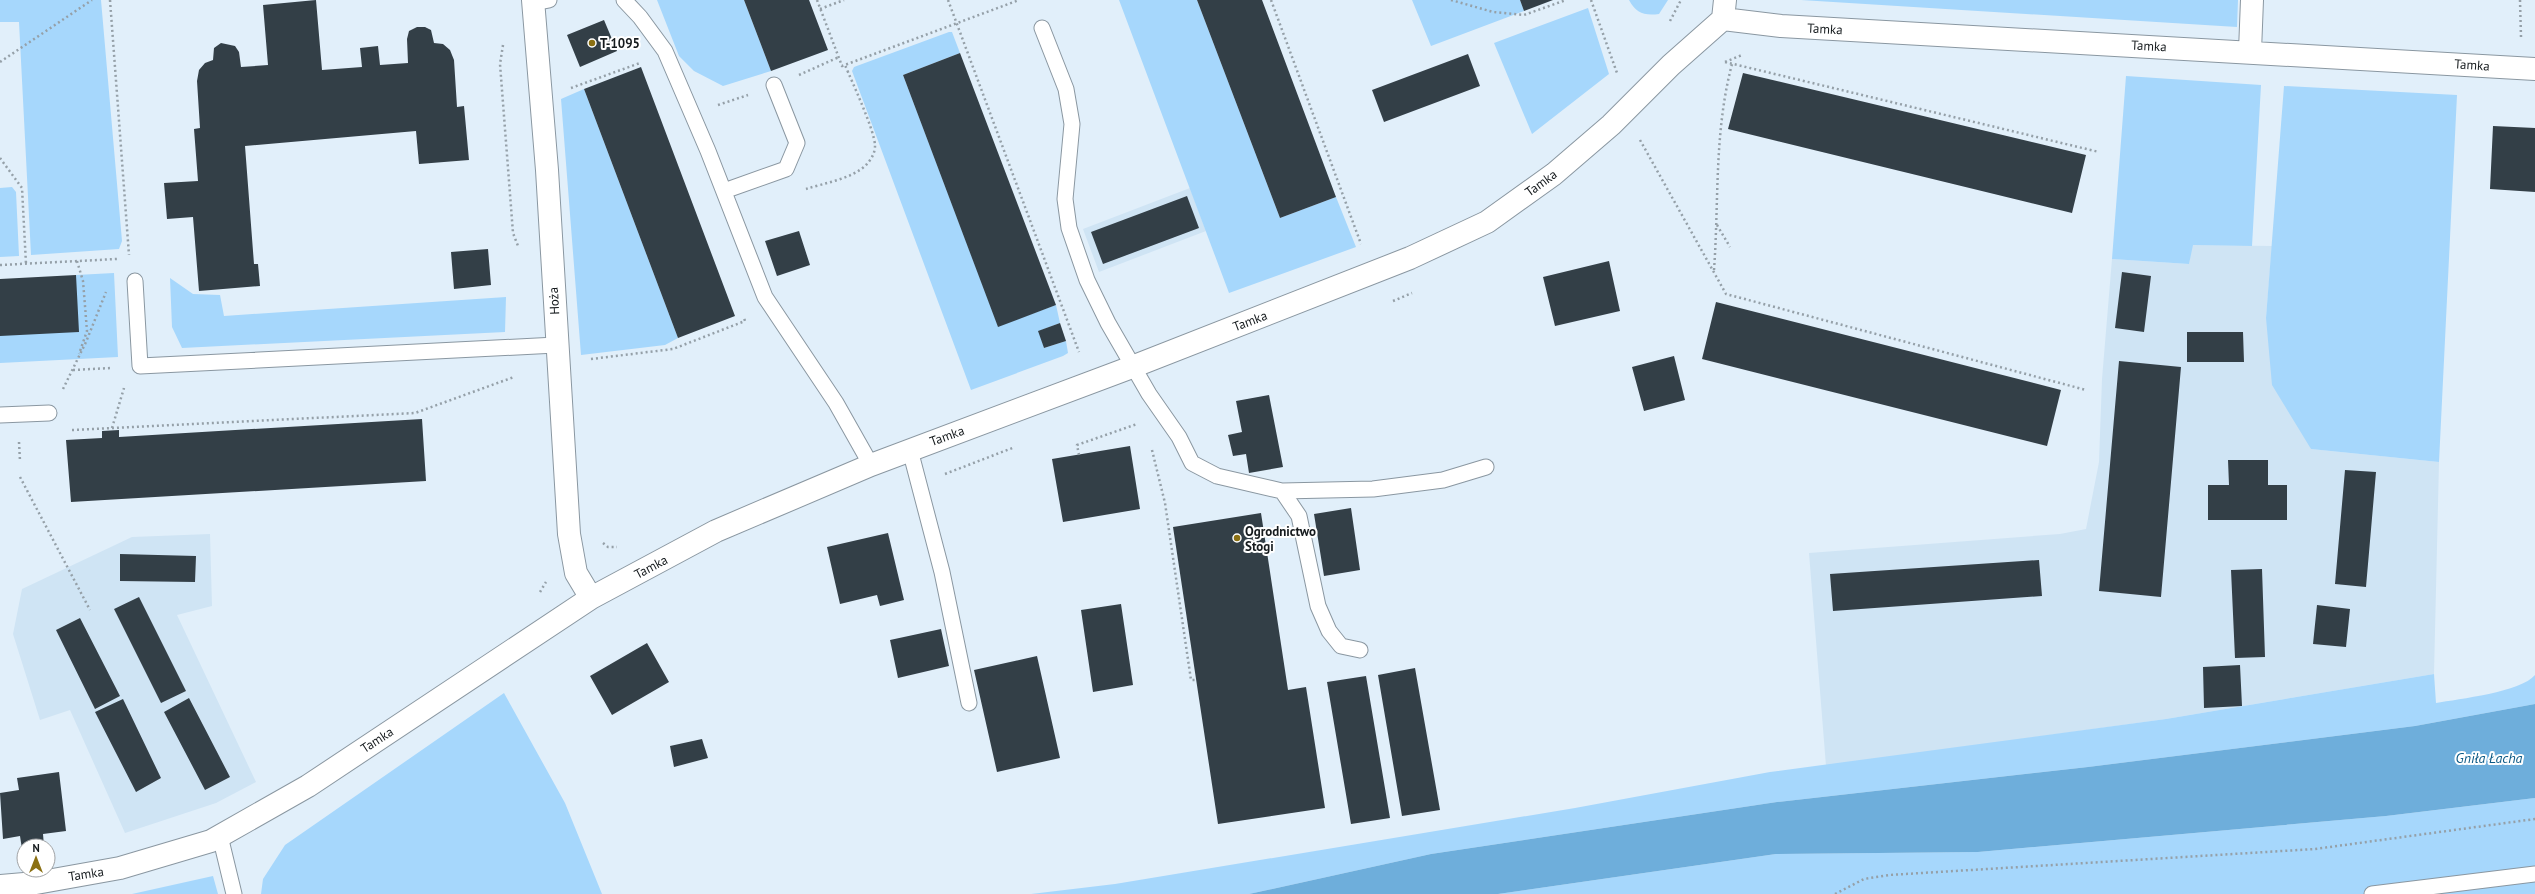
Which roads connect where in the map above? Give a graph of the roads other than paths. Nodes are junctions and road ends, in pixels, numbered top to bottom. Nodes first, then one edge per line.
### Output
1 (624, 0) edge
2 (2252, 0) edge
3 (538, 1) edge
4 (1724, 9) edge
5 (1042, 28) dead end
6 (2250, 52) junction
7 (2535, 69) edge
8 (774, 85) dead end
9 (724, 191) junction
10 (135, 281) dead end
11 (546, 346) junction
12 (1132, 367) junction
13 (49, 413) road end
14 (0, 415) edge
15 (910, 450) junction
16 (871, 465) junction
17 (1486, 467) dead end
18 (1282, 491) junction
19 (591, 598) junction
20 (1360, 650) dead end
21 (969, 703) dead end
22 (220, 836) junction
23 (2535, 874) edge
24 (0, 886) edge
25 (234, 894) edge
26 (2372, 894) edge

1 - 9 lane
2 - 6 street
3 - 11 street, Hoża
4 - 6 street, Tamka
4 - 12 street, Tamka
5 - 12 lane
6 - 7 street, Tamka
8 - 9 lane
9 - 16 lane
10 - 11 lane
11 - 19 street, Hoża
12 - 15 street, Tamka
12 - 18 lane
13 - 14 lane
15 - 16 street, Tamka
15 - 21 lane
16 - 19 street, Tamka
17 - 18 lane
18 - 20 lane
19 - 22 street, Tamka
22 - 24 street, Tamka
22 - 25 lane
23 - 26 lane

